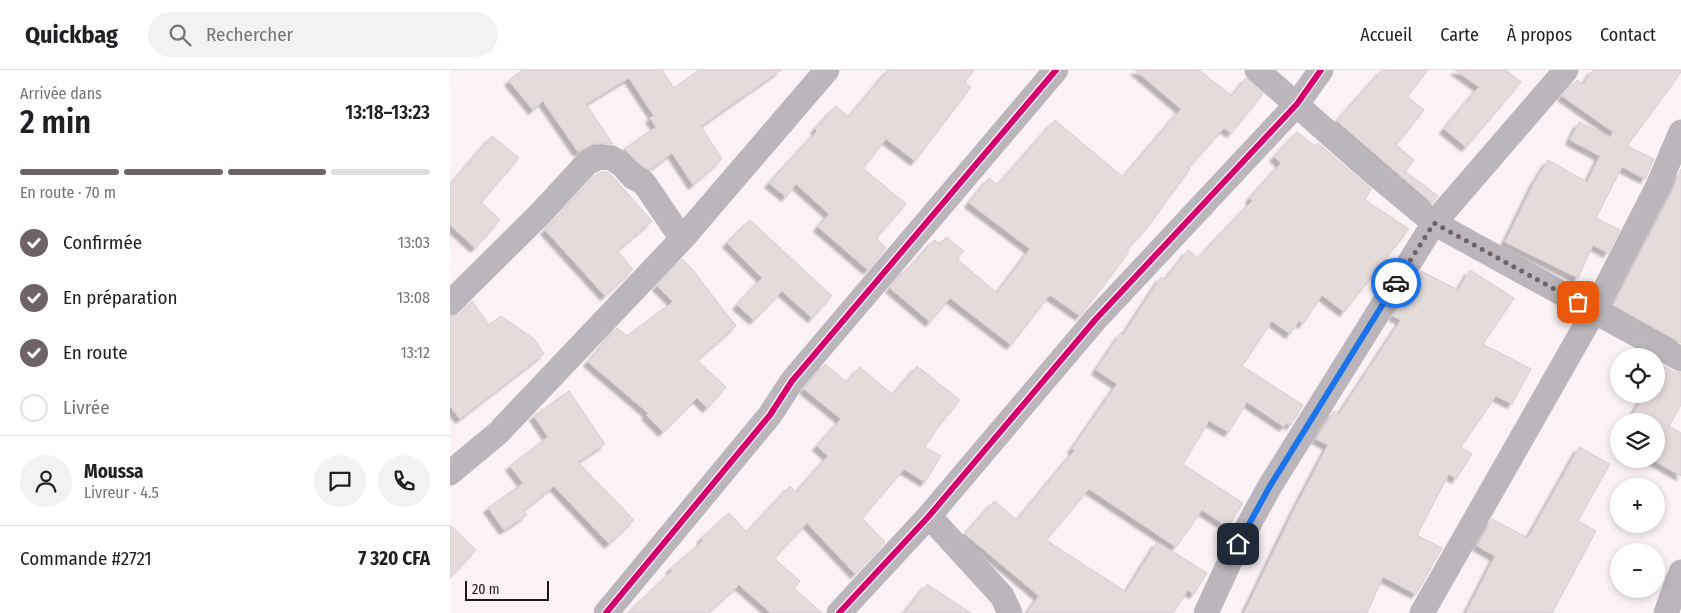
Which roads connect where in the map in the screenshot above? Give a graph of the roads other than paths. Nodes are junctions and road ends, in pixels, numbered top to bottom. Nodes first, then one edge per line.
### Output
1 (827, 70) edge
2 (1056, 70) edge
3 (1257, 70) edge
4 (1321, 70) edge
5 (1566, 70) edge
6 (1297, 104) junction
7 (1681, 132) edge
8 (1434, 223) junction
9 (682, 239) junction
10 (450, 303) edge
11 (1594, 311) junction
12 (1681, 359) edge
13 (450, 473) edge
14 (929, 516) junction
15 (1681, 572) edge
16 (606, 613) edge
17 (839, 613) edge
18 (1010, 613) edge
19 (1206, 613) edge
20 (1422, 613) edge
21 (1666, 613) edge

1 - 9 street
2 - 16 street
3 - 6 street
4 - 6 street
5 - 8 street
6 - 8 street
6 - 14 street
7 - 11 street
8 - 11 street
8 - 19 street
9 - 10 street
9 - 13 street
11 - 12 street
11 - 20 street
14 - 17 street
14 - 18 street
15 - 21 street

